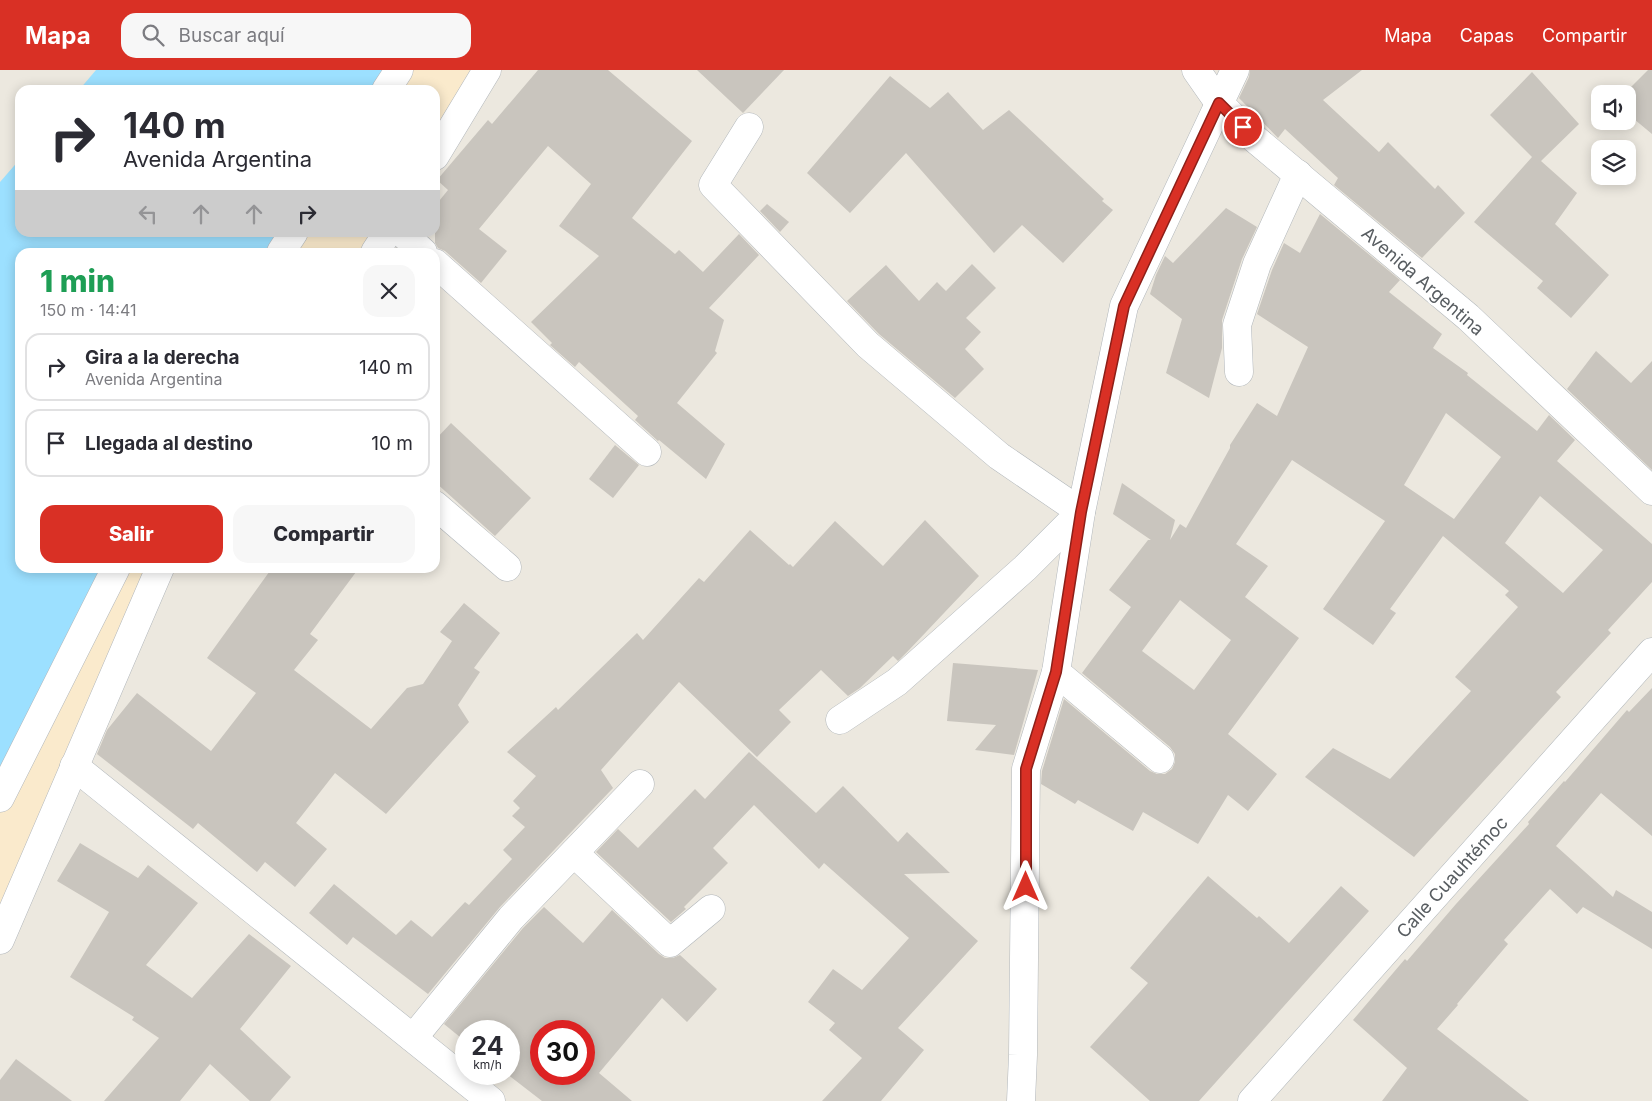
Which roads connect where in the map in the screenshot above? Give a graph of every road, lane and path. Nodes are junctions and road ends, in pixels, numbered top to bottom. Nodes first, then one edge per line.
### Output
1 (399, 70) edge
2 (487, 70) edge
3 (1196, 70) edge
4 (1235, 70) edge
5 (389, 85) edge
6 (1219, 103) junction
7 (749, 127) dead end
8 (440, 148) edge
9 (1298, 174) junction
10 (291, 237) edge
11 (385, 237) edge
12 (406, 237) edge
13 (284, 248) edge
14 (378, 248) edge
15 (419, 248) edge
16 (440, 267) edge
17 (1239, 372) dead end
18 (648, 452) dead end
19 (1652, 491) edge
20 (440, 509) edge
21 (1081, 512) junction
22 (507, 567) dead end
23 (113, 573) edge
24 (158, 573) edge
25 (1652, 652) edge
26 (1056, 672) junction
27 (840, 720) dead end
28 (1160, 759) dead end
29 (74, 766) junction
30 (640, 784) dead end
31 (0, 798) edge
32 (574, 853) junction
33 (711, 909) dead end
34 (0, 940) edge
35 (413, 1038) junction
36 (491, 1101) edge
37 (1021, 1101) edge
38 (1252, 1101) edge

1 - 5 street
2 - 8 street
3 - 6 street, Avenida Argentina
4 - 6 street
6 - 9 street, Avenida Argentina
6 - 21 street
7 - 21 street
9 - 17 street
9 - 19 street, Avenida Argentina
10 - 13 street
11 - 14 street
12 - 15 street
16 - 18 street
20 - 22 street
21 - 26 street
21 - 27 street
23 - 31 street
24 - 29 street
25 - 38 street, Calle Cuauhtémoc
26 - 28 street
26 - 37 street
29 - 34 street
29 - 35 street
30 - 32 street
32 - 33 street
32 - 35 street
35 - 36 street

